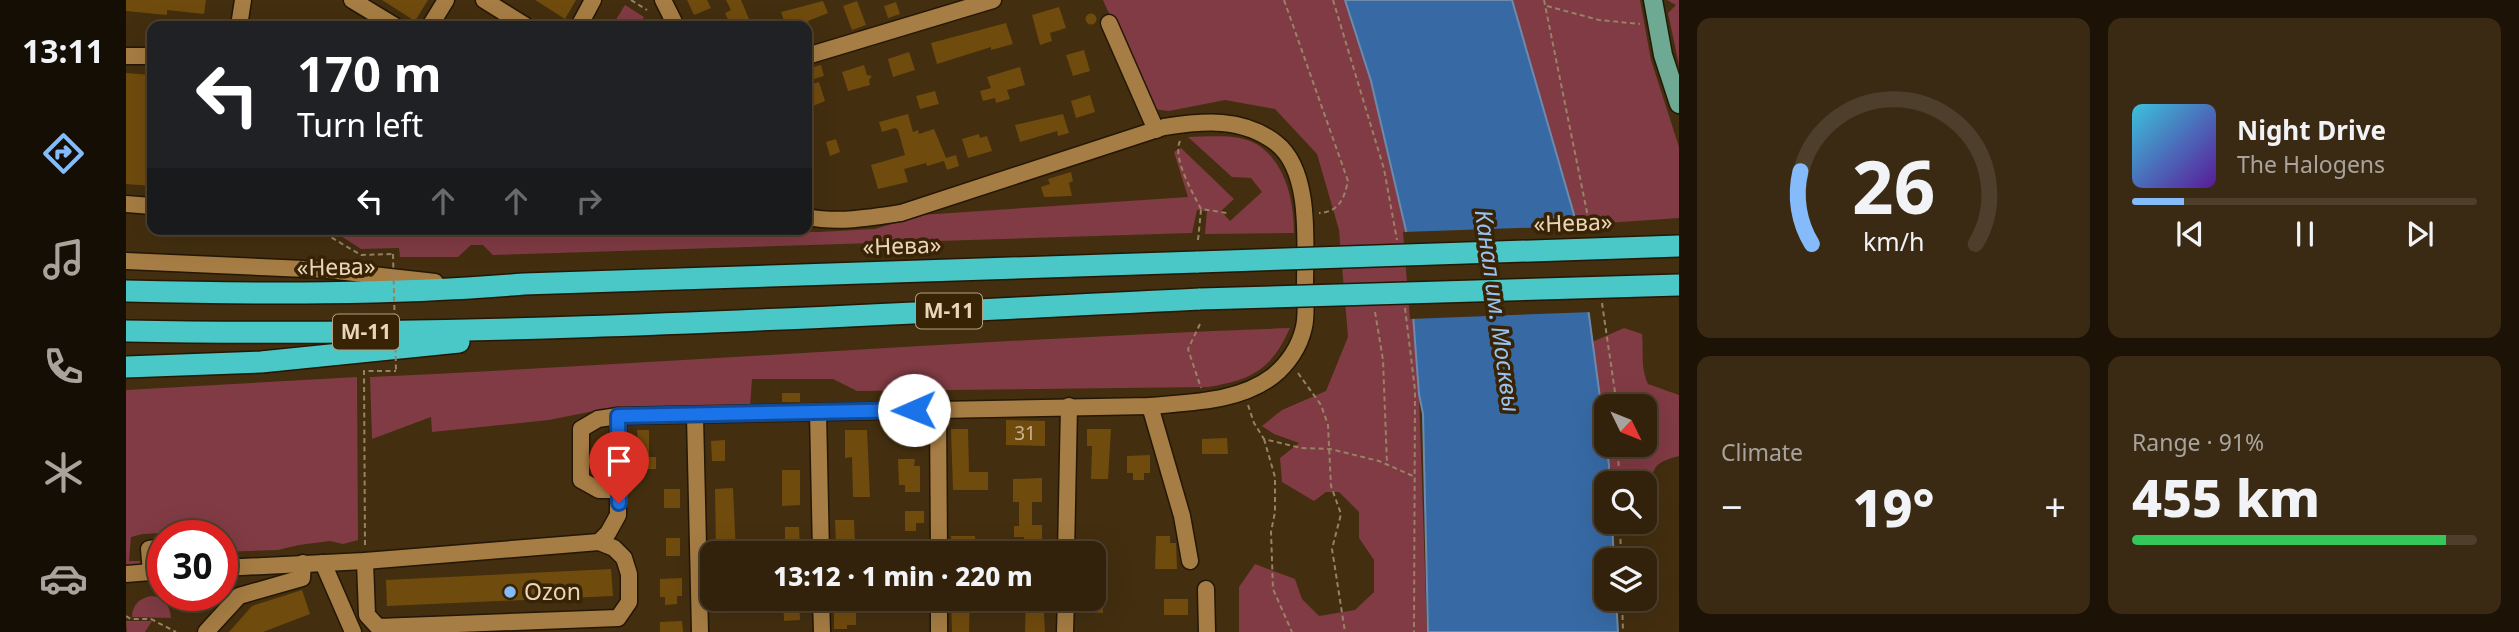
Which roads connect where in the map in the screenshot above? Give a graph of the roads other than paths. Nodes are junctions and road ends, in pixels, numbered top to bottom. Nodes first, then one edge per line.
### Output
1 (243, 0) edge
2 (352, 0) edge
3 (446, 0) edge
4 (484, 0) edge
5 (593, 0) edge
6 (663, 0) edge
7 (993, 0) edge
8 (1653, 0) edge
9 (240, 21) edge
10 (387, 21) edge
11 (433, 21) edge
12 (518, 21) edge
13 (582, 21) edge
14 (674, 21) edge
15 (1109, 23) dead end
16 (812, 54) edge
17 (126, 56) edge
18 (147, 56) edge
19 (1679, 104) edge
20 (1156, 130) junction
21 (126, 204) edge
22 (147, 206) edge
23 (812, 218) edge
24 (1679, 246) edge
25 (126, 261) edge
26 (524, 285) junction
27 (1679, 285) edge
28 (126, 291) edge
29 (606, 327) junction
30 (126, 331) edge
31 (126, 366) edge
32 (1150, 406) junction
33 (1069, 407) junction
34 (938, 410) junction
35 (818, 412) junction
36 (618, 416) junction
37 (695, 416) junction
38 (619, 490) junction
39 (821, 541) edge
40 (939, 541) edge
41 (1066, 541) edge
42 (599, 542) junction
43 (365, 561) junction
44 (1191, 561) dead end
45 (303, 563) junction
46 (323, 563) junction
47 (238, 567) edge
48 (147, 573) edge
49 (126, 574) edge
50 (1206, 589) dead end
51 (821, 611) edge
52 (939, 611) edge
53 (1066, 611) edge
54 (372, 629) edge
55 (206, 632) edge
56 (353, 632) edge
57 (700, 632) edge
58 (822, 632) edge
59 (939, 632) edge
60 (1065, 632) edge
61 (1207, 632) edge

1 - 9 street
2 - 10 street
3 - 11 street
4 - 12 street
5 - 13 street
6 - 14 street
7 - 16 street
8 - 19 main road
15 - 20 street
17 - 18 street
20 - 23 street
20 - 32 street
21 - 22 street
24 - 26 highway, «Нева» / М-11, bridge
25 - 26 street
26 - 28 highway, «Нева» / М-11
27 - 29 highway, М-11, bridge
29 - 30 highway, М-11
29 - 31 highway
32 - 33 street
32 - 44 street
33 - 34 street
33 - 41 street
34 - 35 street
34 - 40 street
35 - 37 street
35 - 39 street
36 - 37 street
36 - 38 street
36 - 38 street
37 - 57 street
38 - 42 street
42 - 43 street
42 - 54 street
43 - 46 street
43 - 54 street
45 - 46 street
45 - 47 street
45 - 55 street
46 - 56 street
48 - 49 street
50 - 61 street
51 - 58 street
52 - 59 street
53 - 60 street

